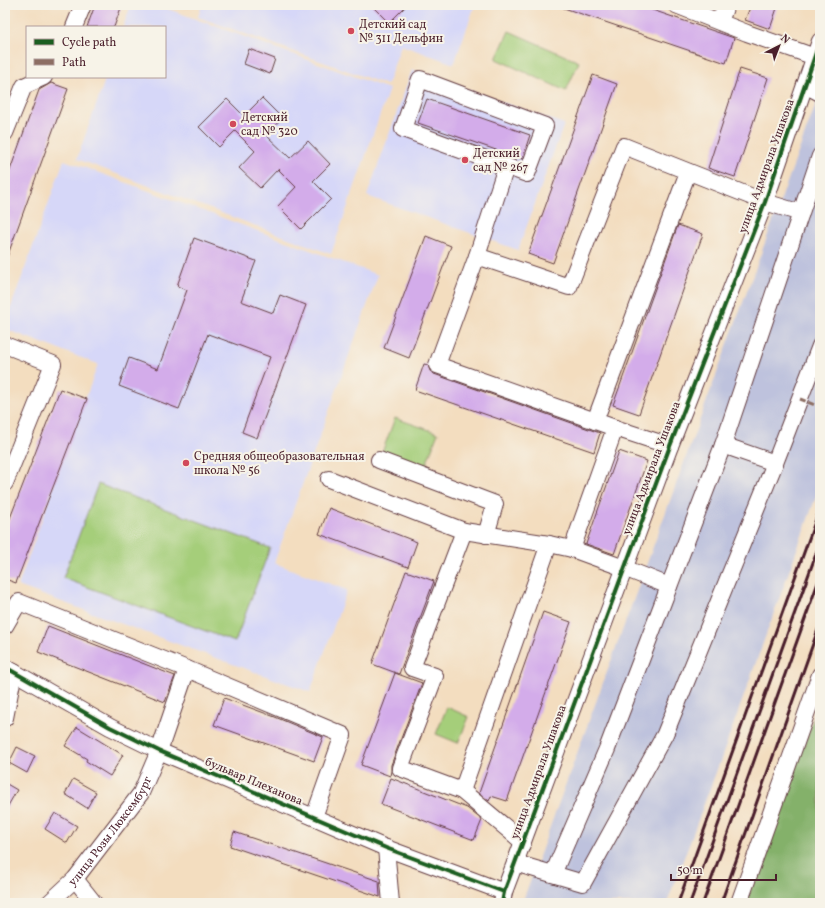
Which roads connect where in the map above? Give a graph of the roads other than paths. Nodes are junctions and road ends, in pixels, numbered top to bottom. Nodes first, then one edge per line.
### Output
1 (83, 5) edge
2 (676, 5) edge
3 (726, 5) edge
4 (720, 22) junction
5 (74, 26) edge
6 (820, 41) edge
7 (815, 57) junction
8 (42, 78) edge
9 (805, 85) junction
10 (820, 93) edge
11 (5, 133) edge
12 (820, 156) edge
13 (506, 167) junction
14 (688, 172) junction
15 (765, 202) junction
16 (801, 213) junction
17 (477, 256) junction
18 (5, 345) edge
19 (820, 346) edge
20 (595, 421) junction
21 (615, 428) junction
22 (723, 445) junction
23 (670, 446) junction
24 (379, 460) dead end
25 (775, 463) junction
26 (329, 479) dead end
27 (5, 483) edge
28 (464, 531) junction
29 (486, 535) junction
30 (549, 544) junction
31 (572, 549) junction
32 (624, 568) junction
33 (669, 586) junction
34 (5, 626) edge
35 (9, 669) edge
36 (187, 669) junction
37 (820, 675) edge
38 (5, 718) edge
39 (159, 751) junction
40 (462, 791) junction
41 (314, 817) junction
42 (523, 842) junction
43 (386, 848) junction
44 (515, 864) junction
45 (553, 874) junction
46 (75, 879) junction
47 (503, 898) edge
48 (49, 903) edge
49 (94, 903) edge
50 (391, 903) edge
51 (739, 903) edge

1 - 5 street
2 - 4 street
3 - 4 street
4 - 7 street
6 - 7 street, улица Адмирала Ушакова
7 - 9 street, улица Адмирала Ушакова
8 - 11 street
9 - 10 street
9 - 15 street, улица Адмирала Ушакова
12 - 16 street
13 - 13 street
13 - 17 street
14 - 15 street
14 - 17 street
14 - 20 street
15 - 16 street
15 - 23 street, улица Адмирала Ушакова
16 - 22 street
17 - 20 street
18 - 27 street
19 - 25 street
20 - 21 street
21 - 23 street
21 - 31 street
22 - 25 street
22 - 33 street
23 - 32 street, улица Адмирала Ушакова
24 - 29 street
25 - 45 street
26 - 28 street
28 - 29 street
28 - 40 street
29 - 30 street
30 - 31 street
30 - 40 street
31 - 32 street
32 - 33 street
32 - 42 street, улица Адмирала Ушакова
33 - 45 street
34 - 36 street
35 - 38 street
35 - 39 street, бульвар Плеханова
36 - 39 street, улица Розы Люксембург
36 - 41 street
37 - 51 street
39 - 41 street, бульвар Плеханова
39 - 46 street, улица Розы Люксембург
40 - 42 street
41 - 43 street, бульвар Плеханова
42 - 44 street, улица Адмирала Ушакова
43 - 47 street, бульвар Плеханова
43 - 50 street
44 - 45 street
44 - 47 street, улица Адмирала Ушакова
46 - 48 street, улица Розы Люксембург
46 - 49 street

